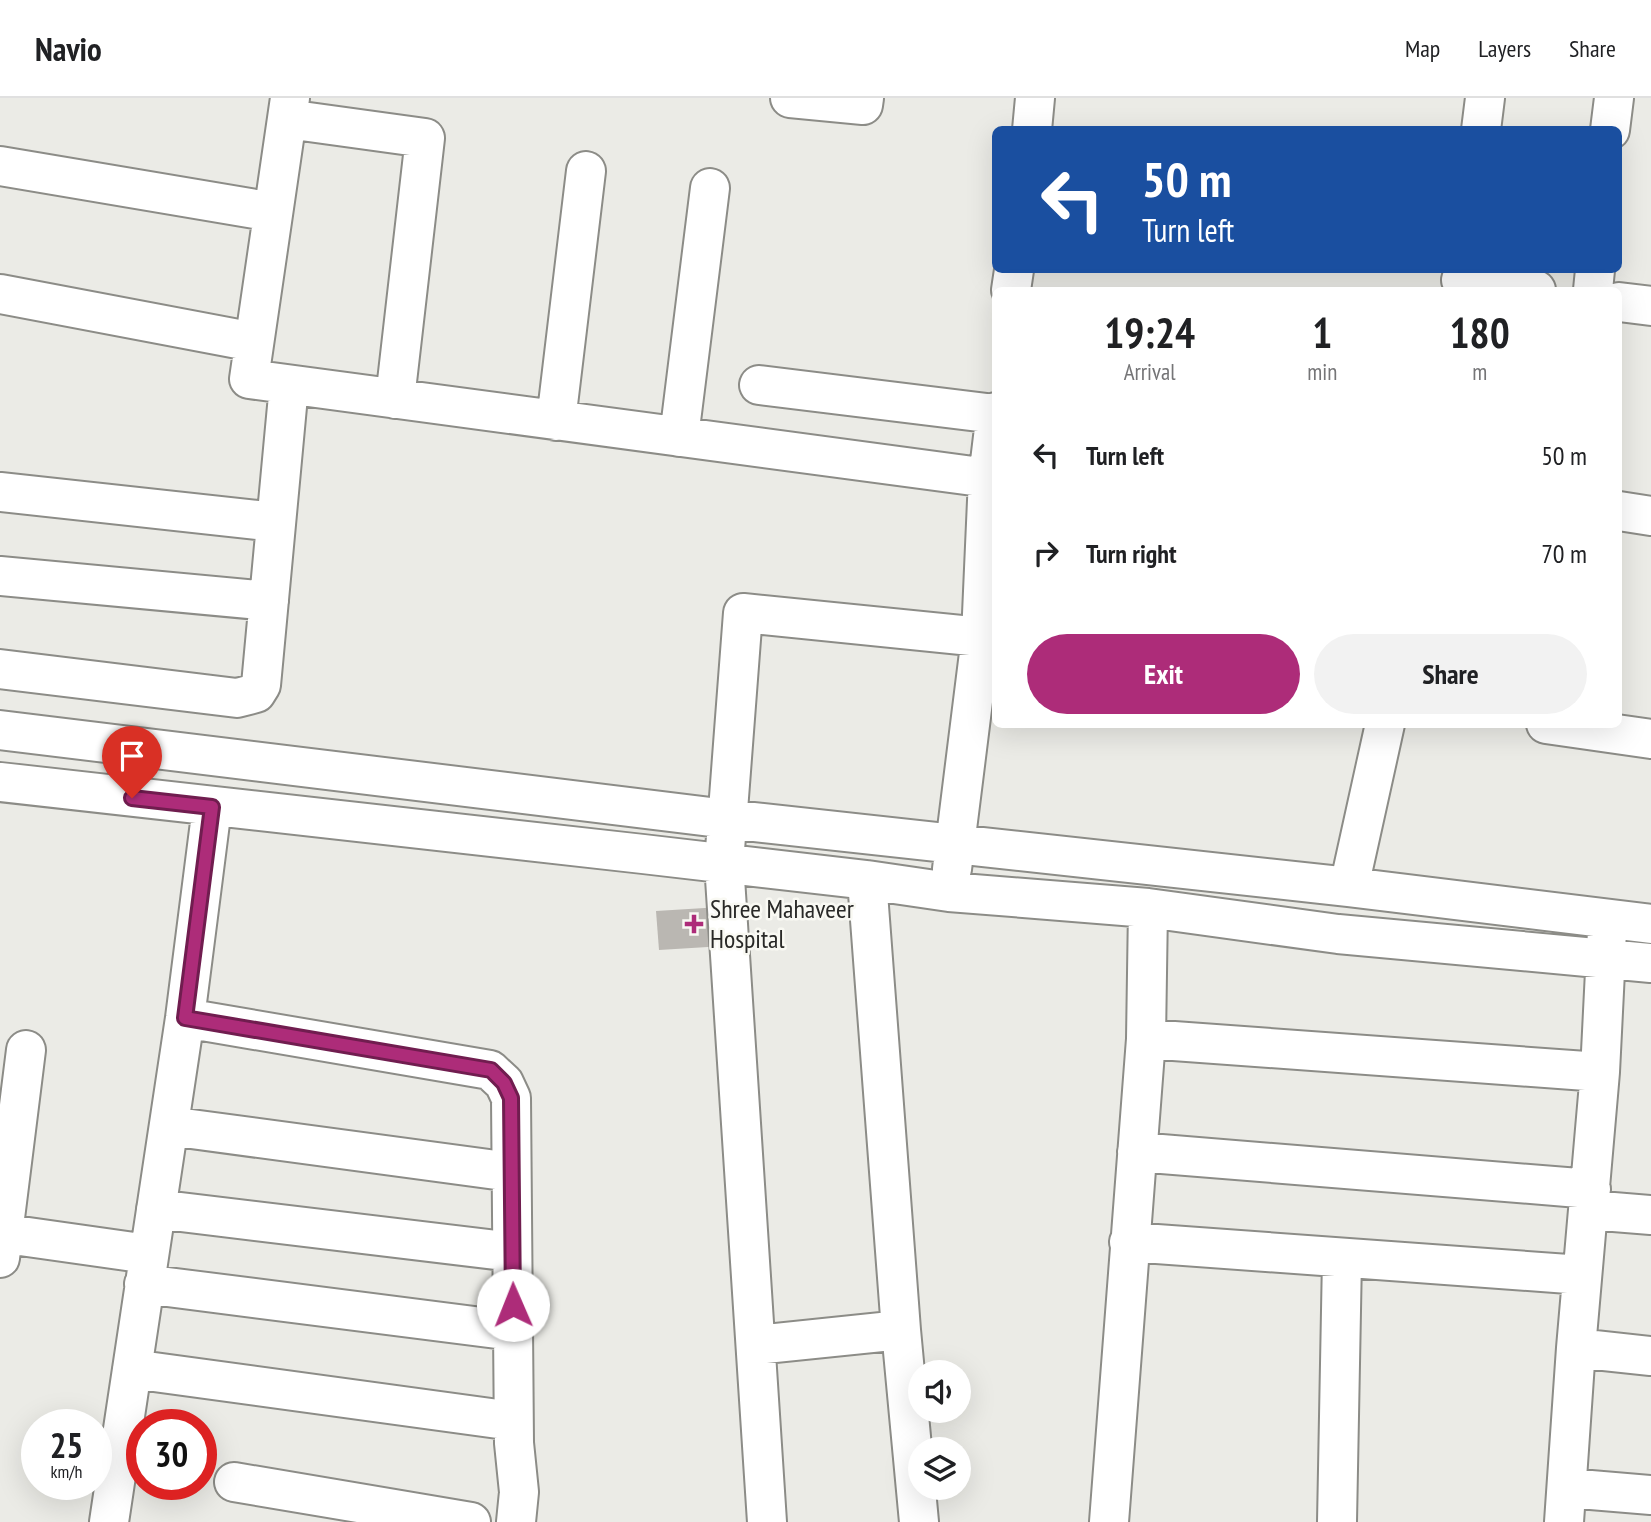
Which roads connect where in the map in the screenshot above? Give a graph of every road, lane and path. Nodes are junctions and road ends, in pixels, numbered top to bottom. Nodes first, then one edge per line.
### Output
1 (790, 98) edge
2 (864, 98) edge
3 (1035, 98) edge
4 (1485, 98) edge
5 (1614, 98) edge
6 (288, 109) edge
7 (1032, 126) edge
8 (1482, 126) edge
9 (1610, 126) edge
10 (0, 166) edge
11 (586, 171) dead end
12 (710, 188) dead end
13 (273, 212) junction
14 (1461, 280) edge
15 (1514, 287) edge
16 (0, 294) edge
17 (1622, 302) edge
18 (1651, 306) edge
19 (254, 342) junction
20 (289, 385) junction
21 (759, 385) dead end
22 (395, 399) junction
23 (992, 413) edge
24 (556, 421) junction
25 (679, 437) junction
26 (991, 464) edge
27 (0, 492) edge
28 (1622, 511) edge
29 (1651, 516) edge
30 (276, 522) junction
31 (0, 576) edge
32 (269, 601) junction
33 (981, 637) junction
34 (0, 669) edge
35 (1383, 728) edge
36 (1574, 728) edge
37 (0, 730) edge
38 (1651, 739) edge
39 (0, 782) edge
40 (212, 807) junction
41 (727, 820) junction
42 (955, 844) junction
43 (724, 863) junction
44 (867, 880) junction
45 (1349, 887) junction
46 (949, 892) junction
47 (1148, 908) junction
48 (1608, 919) junction
49 (1651, 924) edge
50 (1605, 958) junction
51 (1651, 963) edge
52 (185, 1018) junction
53 (1146, 1039) junction
54 (26, 1050) dead end
55 (1600, 1072) junction
56 (169, 1126) junction
57 (1137, 1152) junction
58 (511, 1172) junction
59 (1590, 1199) junction
60 (156, 1209) junction
61 (1651, 1215) edge
62 (1, 1241) edge
63 (1129, 1242) junction
64 (512, 1252) junction
65 (1342, 1258) junction
66 (146, 1269) junction
67 (1582, 1275) junction
68 (901, 1330) junction
69 (513, 1331) junction
70 (756, 1345) junction
71 (1576, 1349) junction
72 (1651, 1356) edge
73 (132, 1369) junction
74 (513, 1421) junction
75 (234, 1482) dead end
76 (1651, 1495) edge
77 (1566, 1505) edge
78 (109, 1522) edge
79 (471, 1522) edge
80 (516, 1522) edge
81 (767, 1522) edge
82 (919, 1522) edge
83 (1109, 1522) edge
84 (1337, 1522) edge

1 - 2 street
3 - 7 street
4 - 8 street
5 - 9 street
6 - 13 street
6 - 22 street
10 - 13 street
11 - 24 street
12 - 25 street
13 - 19 street
14 - 15 street
16 - 19 street
17 - 18 street
19 - 20 street
20 - 22 street
20 - 30 street
21 - 23 street
22 - 24 street
24 - 25 street
25 - 26 street
26 - 33 street
27 - 30 street
28 - 29 street
30 - 32 street
31 - 32 street
32 - 34 street
33 - 41 street
33 - 42 street
35 - 45 street
36 - 38 street
37 - 41 street
39 - 40 street
40 - 43 street
40 - 52 street
41 - 42 street
41 - 43 street
42 - 45 street
42 - 46 street
43 - 44 street
43 - 70 street
44 - 46 street
44 - 68 street
45 - 48 street
46 - 47 street
47 - 50 street
47 - 53 street
48 - 49 street
48 - 50 street
50 - 51 street
50 - 55 street
52 - 56 street
52 - 58 street
53 - 55 street
53 - 57 street
54 - 62 street
55 - 59 street
56 - 58 street
56 - 60 street
57 - 59 street
57 - 63 street
58 - 64 street
59 - 61 street
59 - 67 street
60 - 64 street
60 - 66 street
62 - 66 street
63 - 65 street
63 - 83 street
64 - 69 street
65 - 67 street
65 - 84 street
66 - 69 street
66 - 73 street
67 - 71 street
68 - 70 street
68 - 82 street
69 - 74 street
70 - 81 street
71 - 72 street
71 - 77 street
73 - 74 street
73 - 78 street
74 - 80 street
75 - 79 street
76 - 77 street

